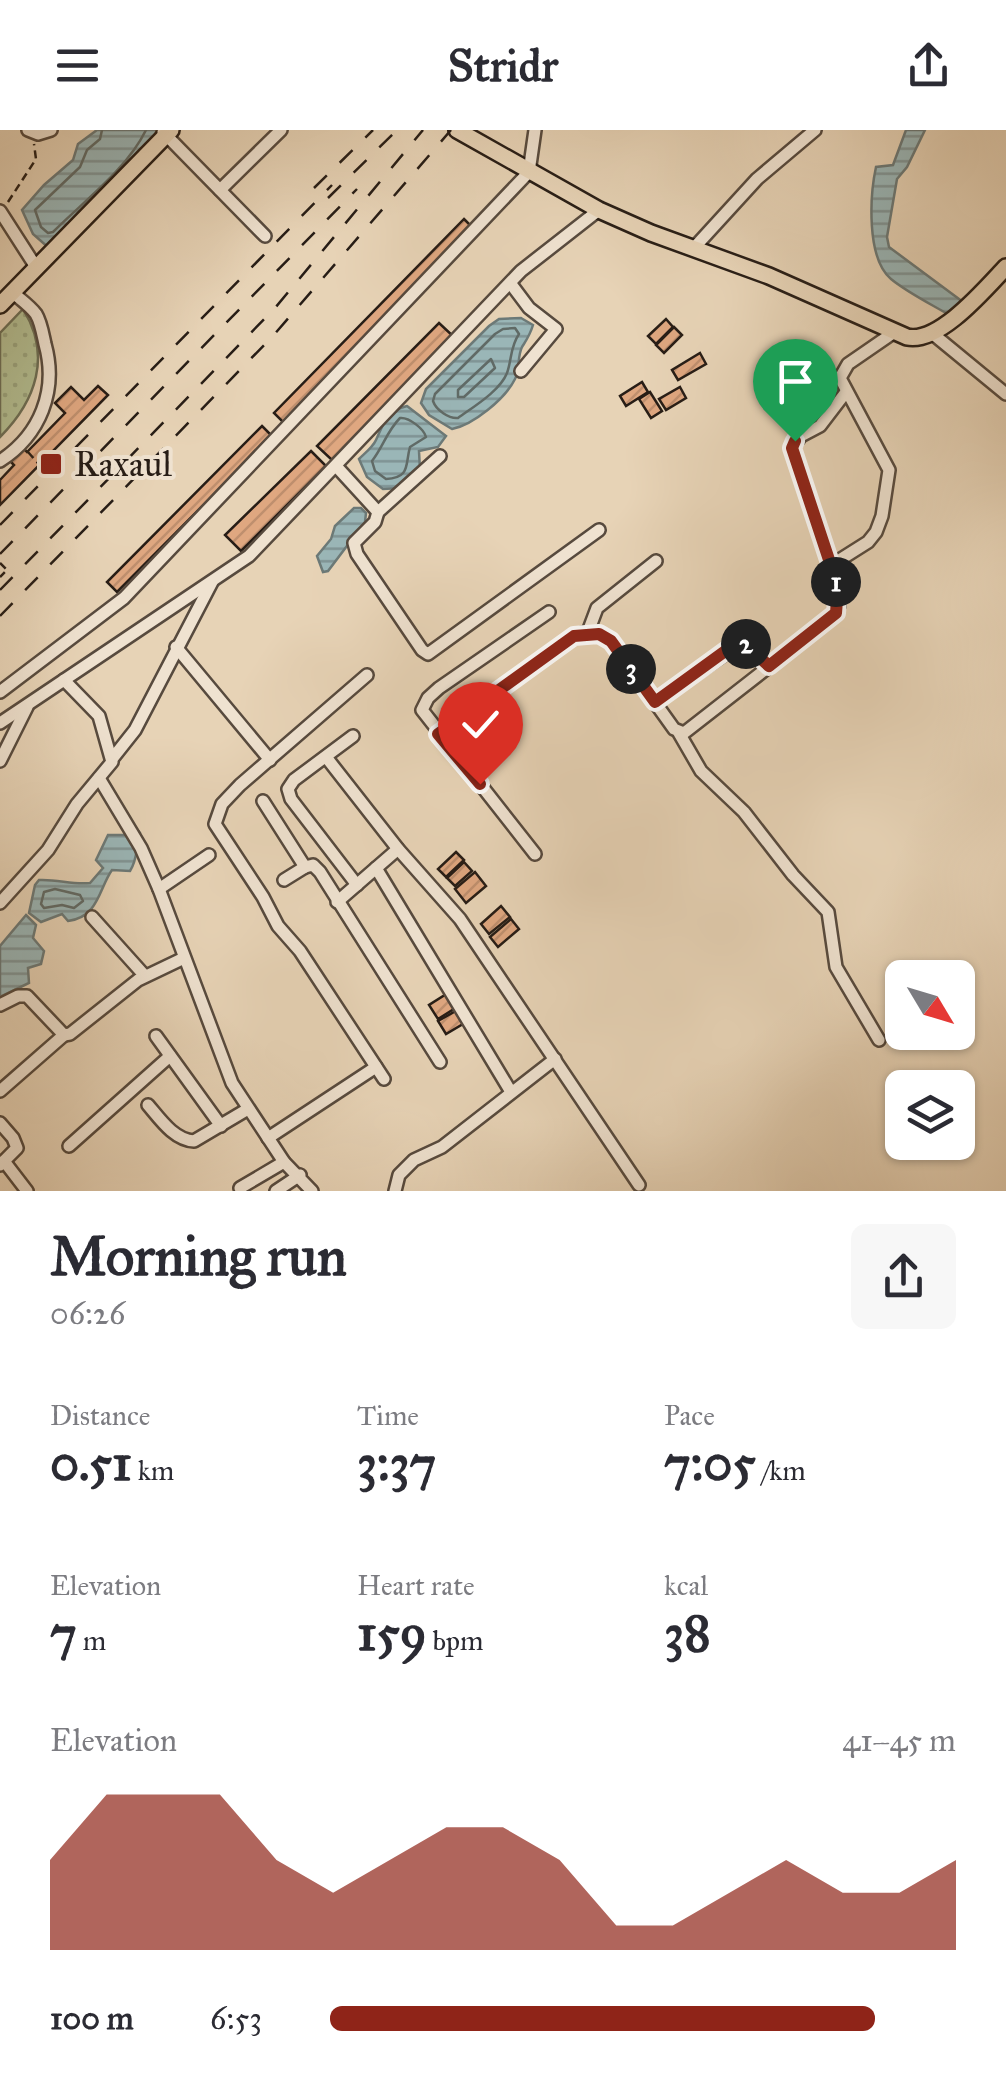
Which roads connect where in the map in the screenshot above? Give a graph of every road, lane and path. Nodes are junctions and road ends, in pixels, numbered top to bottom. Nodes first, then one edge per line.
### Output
1 (51, 130) edge
2 (281, 130) edge
3 (457, 130) edge
4 (535, 130) edge
5 (816, 130) edge
6 (30, 132) edge
7 (166, 132) edge
8 (529, 172) junction
9 (220, 190) junction
10 (599, 210) junction
11 (0, 211) edge
12 (265, 236) dead end
13 (693, 249) junction
14 (36, 267) junction
15 (1006, 267) edge
16 (511, 284) junction
17 (12, 292) junction
18 (0, 306) edge
19 (936, 331) junction
20 (893, 333) junction
21 (521, 371) dead end
22 (846, 392) junction
23 (1006, 394) edge
24 (20, 444) junction
25 (440, 456) dead end
26 (0, 461) edge
27 (336, 466) junction
28 (46, 471) dead end
29 (378, 512) junction
30 (599, 530) dead end
31 (656, 561) dead end
32 (0, 563) edge
33 (830, 566) junction
34 (0, 577) edge
35 (214, 578) junction
36 (548, 612) dead end
37 (588, 632) junction
38 (176, 647) junction
39 (769, 666) junction
40 (367, 675) dead end
41 (64, 680) junction
42 (0, 692) edge
43 (655, 702) junction
44 (28, 704) junction
45 (0, 723) edge
46 (679, 733) junction
47 (438, 734) junction
48 (353, 736) dead end
49 (326, 757) junction
50 (112, 759) junction
51 (270, 760) junction
52 (0, 762) edge
53 (99, 778) junction
54 (263, 801) dead end
55 (398, 849) junction
56 (209, 854) dead end
57 (535, 854) dead end
58 (305, 867) junction
59 (376, 868) junction
60 (284, 880) dead end
61 (357, 885) junction
62 (159, 889) junction
63 (337, 902) junction
64 (0, 903) edge
65 (92, 917) dead end
66 (184, 958) junction
67 (145, 976) junction
68 (0, 1005) edge
69 (64, 1035) junction
70 (156, 1036) dead end
71 (879, 1040) dead end
72 (170, 1056) junction
73 (555, 1059) junction
74 (440, 1062) dead end
75 (376, 1067) junction
76 (384, 1080) dead end
77 (0, 1091) edge
78 (511, 1092) junction
79 (148, 1106) dead end
80 (248, 1110) junction
81 (0, 1123) edge
82 (221, 1126) junction
83 (268, 1138) junction
84 (69, 1146) dead end
85 (284, 1162) junction
86 (2, 1163) edge
87 (300, 1175) junction
88 (639, 1185) dead end
89 (240, 1188) dead end
90 (28, 1191) edge
91 (276, 1191) edge
92 (312, 1191) edge
93 (395, 1191) edge

1 - 6 street
2 - 9 street
3 - 8 main road
4 - 8 street
5 - 13 street
6 - 11 path
7 - 9 street
7 - 14 main road
8 - 10 main road
8 - 42 street
9 - 12 street
10 - 13 main road
10 - 16 street
11 - 14 street
13 - 20 main road
14 - 17 main road
15 - 19 main road
16 - 21 street
16 - 27 street
17 - 18 main road
17 - 24 street
19 - 20 main road
19 - 23 street
20 - 22 street
22 - 33 street
22 - 33 street
24 - 26 street
24 - 28 path
25 - 29 street
27 - 29 street
27 - 35 street
29 - 30 street
31 - 37 street
32 - 34 path
33 - 39 street
35 - 38 street
35 - 41 street
36 - 47 street
37 - 43 street
37 - 47 street
38 - 50 street
38 - 51 street
39 - 43 street
39 - 46 street
40 - 51 street
41 - 44 street
41 - 50 street
43 - 46 street
44 - 45 street
44 - 52 street
46 - 71 street
47 - 57 street
48 - 49 street
49 - 55 street
49 - 61 street
50 - 53 street
51 - 75 street
53 - 62 street
53 - 64 street
54 - 58 street
55 - 59 street
55 - 73 street
56 - 62 street
58 - 60 street
58 - 63 street
59 - 61 street
59 - 78 street
61 - 63 street
62 - 66 street
63 - 74 street
65 - 67 street
66 - 67 street
66 - 80 street
67 - 69 street
68 - 69 street
69 - 77 street
70 - 72 street
72 - 82 street
72 - 84 street
73 - 78 street
73 - 88 street
75 - 76 street
75 - 83 street
78 - 93 street
79 - 82 street
80 - 82 street
80 - 83 street
81 - 86 street
83 - 85 street
85 - 87 street
85 - 89 street
86 - 90 street
87 - 91 street
87 - 92 street

